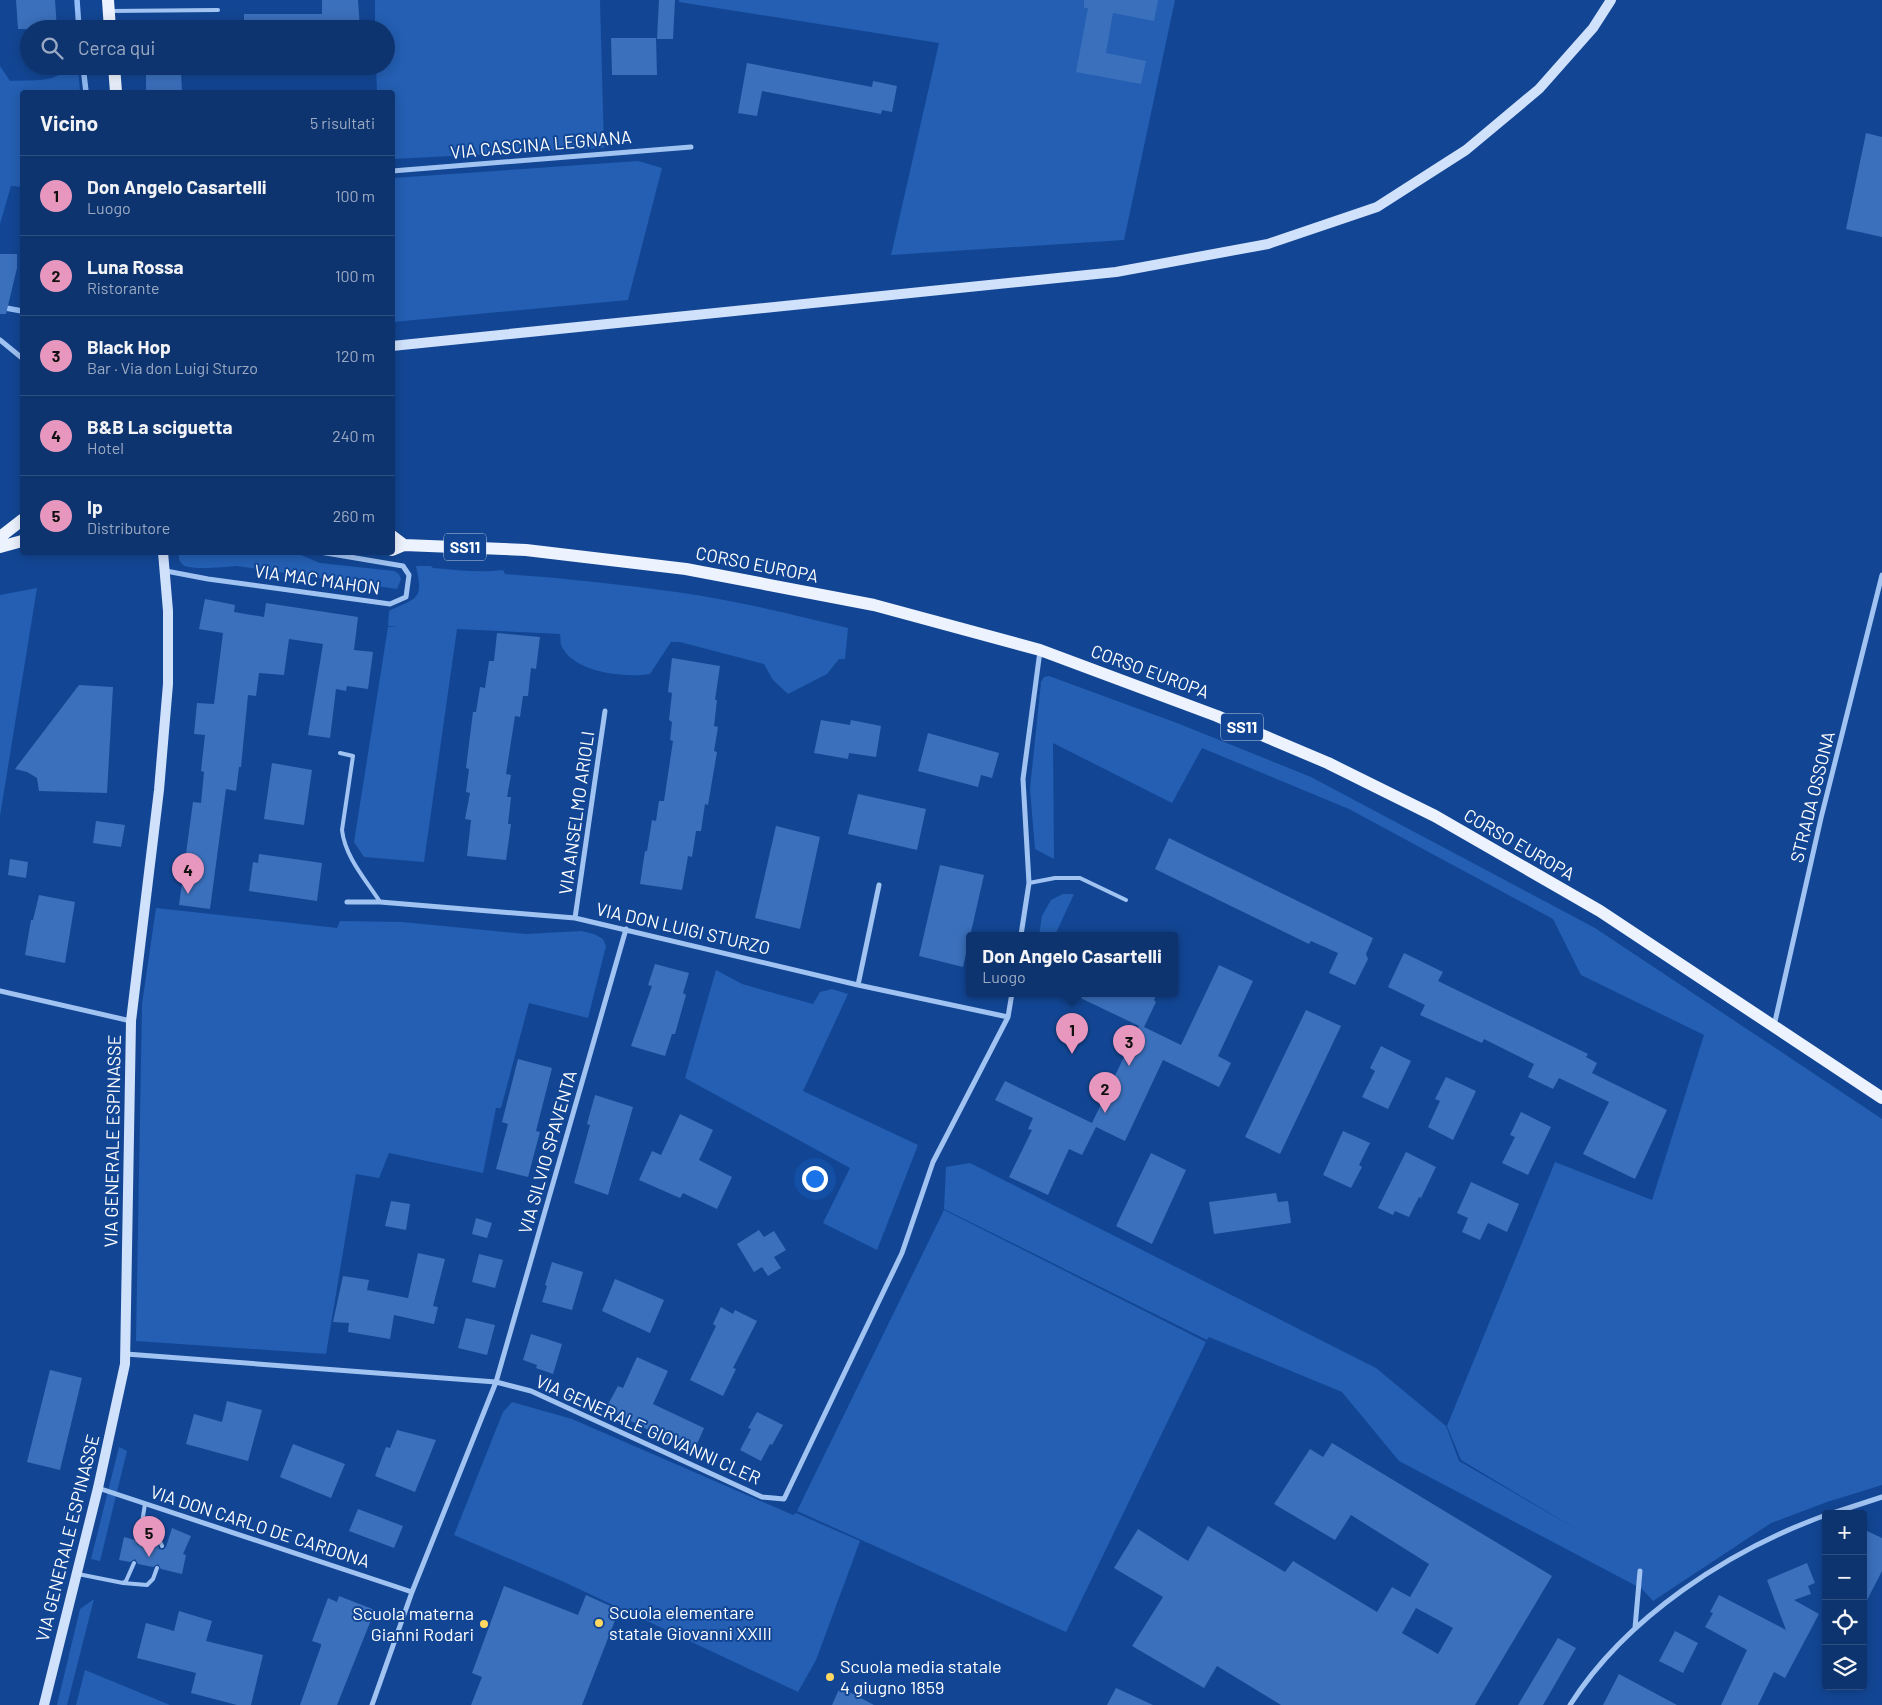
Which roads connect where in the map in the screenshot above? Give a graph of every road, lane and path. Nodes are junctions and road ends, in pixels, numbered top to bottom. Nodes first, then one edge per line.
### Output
1 (1611, 0) edge
2 (108, 6) edge
3 (218, 10) dead end
4 (109, 20) edge
5 (115, 75) edge
6 (116, 90) edge
7 (691, 147) dead end
8 (395, 171) edge
9 (0, 340) edge
10 (395, 346) edge
11 (20, 356) edge
12 (20, 522) edge
13 (0, 537) edge
14 (20, 541) edge
15 (0, 546) edge
16 (398, 548) edge
17 (163, 555) edge
18 (169, 555) edge
19 (338, 555) edge
20 (166, 571) junction
21 (1882, 575) edge
22 (1040, 650) junction
23 (605, 711) dead end
24 (340, 753) dead end
25 (1029, 883) junction
26 (879, 885) dead end
27 (1126, 900) dead end
28 (347, 902) dead end
29 (380, 902) junction
30 (575, 918) junction
31 (626, 929) junction
32 (1021, 932) edge
33 (858, 985) junction
34 (0, 990) edge
35 (1011, 997) edge
36 (1008, 1018) junction
37 (131, 1021) junction
38 (1774, 1026) junction
39 (1882, 1098) edge
40 (126, 1354) junction
41 (496, 1382) junction
42 (98, 1488) junction
43 (1882, 1497) edge
44 (145, 1504) junction
45 (1842, 1510) edge
46 (1822, 1516) edge
47 (142, 1519) junction
48 (139, 1541) dead end
49 (162, 1546) dead end
50 (134, 1564) dead end
51 (156, 1568) dead end
52 (1640, 1571) dead end
53 (76, 1574) junction
54 (123, 1583) junction
55 (412, 1592) junction
56 (1635, 1628) junction
57 (44, 1705) edge
58 (372, 1705) edge
59 (1570, 1705) edge

1 - 10 street
2 - 3 lane
2 - 4 main road
5 - 6 main road
7 - 8 street, VIA CASCINA LEGNANA
9 - 11 street
12 - 13 main road
14 - 15 main road
16 - 22 main road, CORSO EUROPA / SS11
17 - 20 street, VIA GENERALE ESPINASSE
18 - 20 street, VIA GENERALE ESPINASSE
19 - 20 street, VIA MAC MAHON
20 - 37 street, VIA GENERALE ESPINASSE
21 - 38 street, STRADA OSSONA
22 - 25 street
22 - 38 main road, CORSO EUROPA / SS11
23 - 30 street, VIA ANSELMO ARIOLI
24 - 29 lane
25 - 27 lane
25 - 32 street
26 - 33 street
28 - 29 street, VIA DON LUIGI STURZO
29 - 30 street, VIA DON LUIGI STURZO
30 - 31 street, VIA DON LUIGI STURZO
31 - 33 street, VIA DON LUIGI STURZO
31 - 41 street, VIA SILVIO SPAVENTA
33 - 36 street, VIA DON LUIGI STURZO
34 - 37 street
35 - 36 street, VIA GENERALE GIOVANNI CLER
36 - 41 street, VIA GENERALE GIOVANNI CLER
37 - 40 street, VIA GENERALE ESPINASSE
38 - 39 main road, CORSO EUROPA / SS11
40 - 41 street, VIA GENERALE GIOVANNI CLER
40 - 42 street, VIA GENERALE ESPINASSE
41 - 55 street, VIA SILVIO SPAVENTA
42 - 44 street, VIA DON CARLO DE CARDONA
42 - 53 street, VIA GENERALE ESPINASSE
43 - 45 street
44 - 47 lane
44 - 55 street, VIA DON CARLO DE CARDONA
46 - 56 street
47 - 48 lane
47 - 49 lane
50 - 54 lane
51 - 54 lane
52 - 56 street
53 - 54 lane
53 - 57 street, VIA GENERALE ESPINASSE
55 - 58 street, VIA SILVIO SPAVENTA
56 - 59 street

